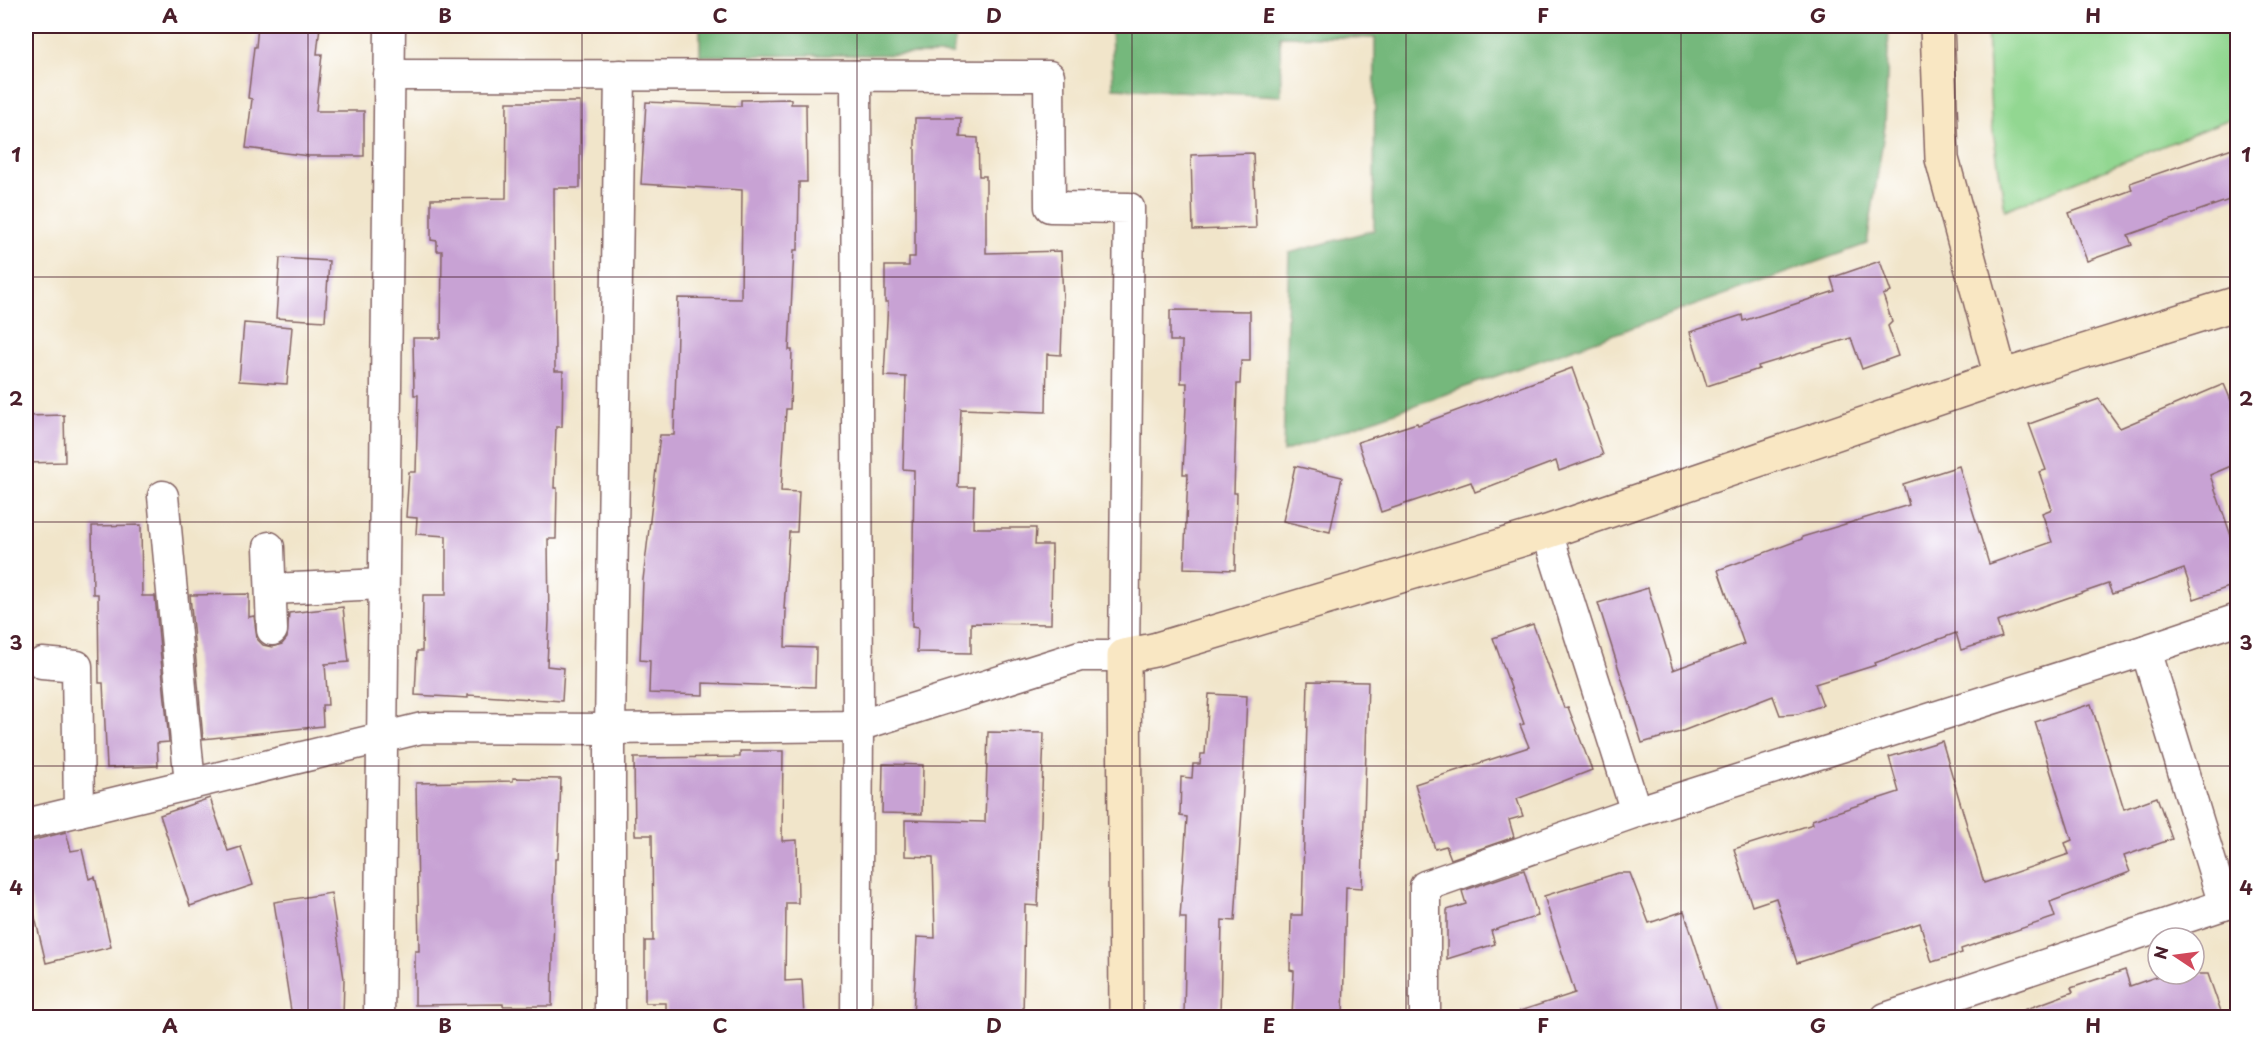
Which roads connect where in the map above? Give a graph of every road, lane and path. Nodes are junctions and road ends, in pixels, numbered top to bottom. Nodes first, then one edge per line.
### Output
1 (390, 26) edge
2 (1937, 26) edge
3 (389, 75) junction
4 (620, 75) junction
5 (856, 76) junction
6 (2238, 303) edge
7 (2001, 377) junction
8 (163, 496) dead end
9 (1547, 532) junction
10 (269, 547) dead end
11 (383, 584) junction
12 (271, 589) junction
13 (2238, 619) edge
14 (272, 630) dead end
15 (2146, 650) junction
16 (1124, 657) junction
17 (42, 663) dead end
18 (858, 726) junction
19 (610, 729) junction
20 (381, 738) junction
21 (190, 784) junction
22 (79, 811) junction
23 (1636, 812) junction
24 (26, 824) edge
25 (2231, 902) edge
26 (379, 1017) edge
27 (610, 1017) edge
28 (856, 1017) edge
29 (1126, 1017) edge
30 (1425, 1017) edge
31 (1886, 1017) edge

1 - 3 street
2 - 7 street
3 - 4 street
3 - 11 street
4 - 5 street
4 - 19 street
5 - 16 street
5 - 18 street
6 - 7 street
7 - 9 street
8 - 21 street
9 - 16 street
9 - 23 street
10 - 12 street
11 - 12 street
11 - 20 street
12 - 14 street
13 - 15 street
15 - 23 street
15 - 25 street
16 - 18 street
16 - 29 street
17 - 22 street
18 - 19 street
18 - 28 street
19 - 20 street
19 - 27 street
20 - 21 street
20 - 26 street
21 - 22 street
22 - 24 street
23 - 30 street
25 - 31 street

